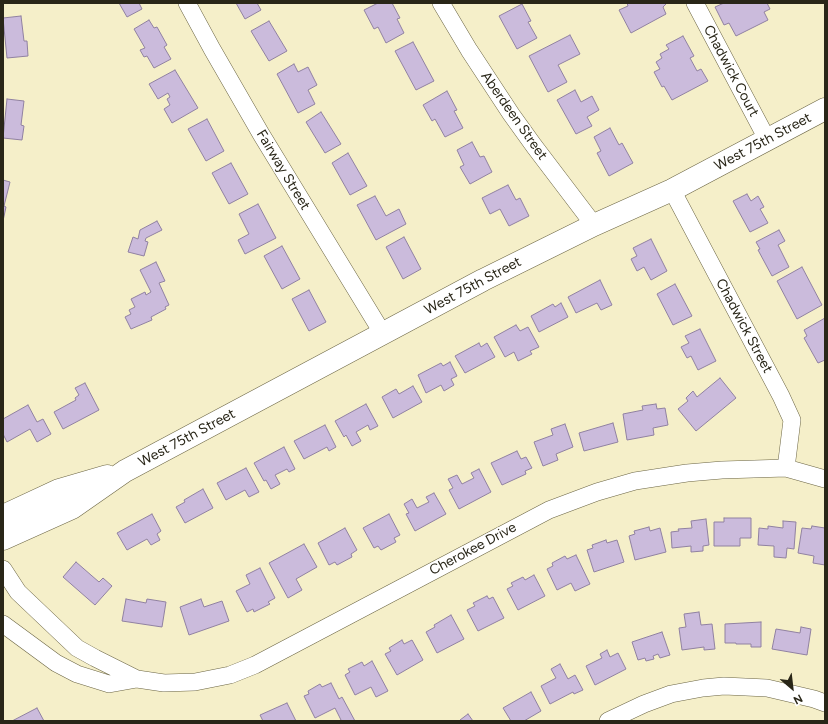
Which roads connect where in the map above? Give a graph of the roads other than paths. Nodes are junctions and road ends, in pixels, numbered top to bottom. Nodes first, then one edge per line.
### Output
1 (187, 3) edge
2 (441, 3) edge
3 (695, 3) edge
4 (825, 109) edge
5 (767, 139) junction
6 (672, 190) junction
7 (594, 224) junction
8 (383, 334) junction
9 (786, 468) junction
10 (125, 471) junction
11 (825, 478) edge
12 (3, 516) edge
13 (3, 539) edge
14 (3, 569) edge
15 (3, 624) edge
16 (137, 679) junction
17 (825, 703) edge
18 (608, 721) edge

1 - 8 street, Fairway Street
2 - 7 street, Aberdeen Street
3 - 5 street, Chadwick Court
4 - 5 main road, West 75th Street
5 - 6 main road, West 75th Street
6 - 7 main road, West 75th Street
6 - 9 street, Chadwick Street
7 - 8 main road, West 75th Street
8 - 10 main road, West 75th Street
9 - 11 street, Cherokee Drive
9 - 16 street, Cherokee Drive
10 - 12 main road, West 75th Street
10 - 13 main road, West 75th Street
14 - 16 street, Cherokee Drive
15 - 16 street, Cherokee Drive
17 - 18 street

